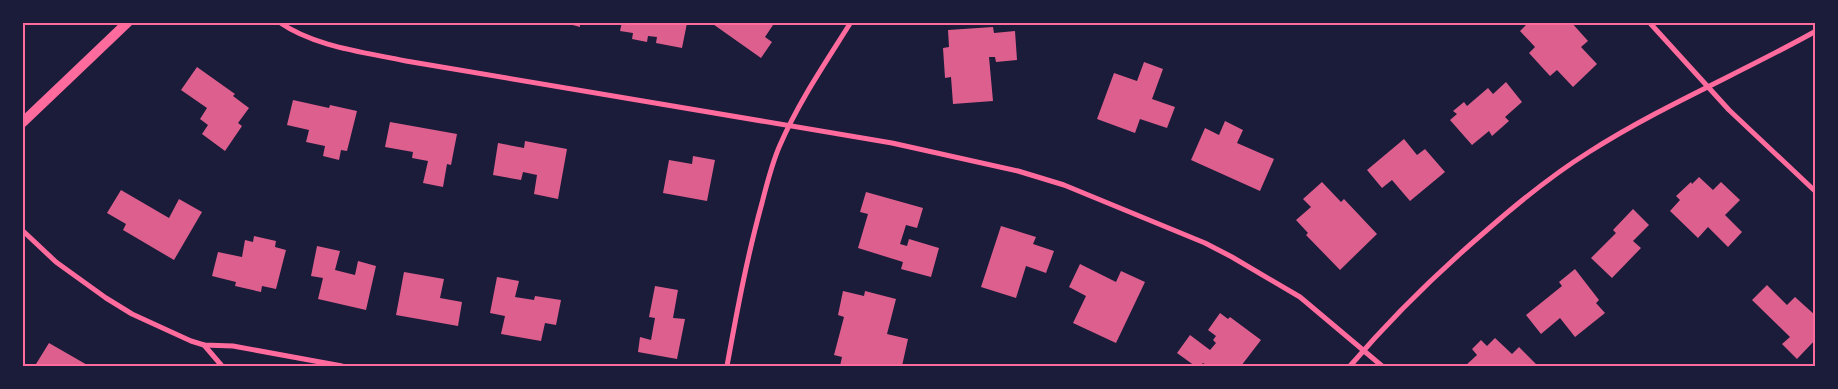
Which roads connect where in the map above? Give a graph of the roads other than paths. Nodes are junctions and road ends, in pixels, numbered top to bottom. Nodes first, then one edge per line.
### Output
1 (128, 22) edge
2 (279, 22) edge
3 (851, 22) edge
4 (1649, 22) edge
5 (1816, 31) edge
6 (1708, 87) junction
7 (22, 123) edge
8 (790, 125) junction
9 (1816, 192) edge
10 (22, 230) edge
11 (204, 346) junction
12 (1364, 350) junction
13 (306, 360) junction
14 (222, 366) edge
15 (302, 366) edge
16 (342, 366) edge
17 (727, 366) edge
18 (1350, 366) edge
19 (1382, 366) edge

1 - 7 main road
2 - 8 street
3 - 8 street
4 - 6 street
5 - 6 street
6 - 9 street
6 - 12 street
8 - 12 street
8 - 17 street
10 - 11 street
11 - 13 street
11 - 14 street
12 - 18 street
12 - 19 street
13 - 15 street
13 - 16 street

